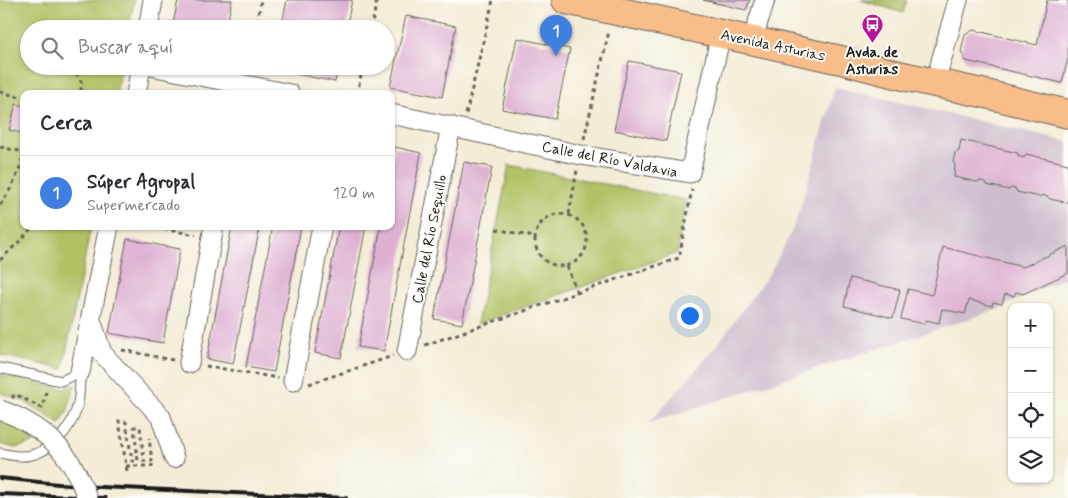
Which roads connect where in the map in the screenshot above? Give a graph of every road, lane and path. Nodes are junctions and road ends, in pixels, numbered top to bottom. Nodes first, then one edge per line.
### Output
1 (153, 0) edge
2 (261, 0) edge
3 (377, 0) edge
4 (494, 0) edge
5 (566, 0) edge
6 (765, 0) edge
7 (958, 0) edge
8 (614, 11) junction
9 (150, 20) edge
10 (258, 20) edge
11 (373, 20) edge
12 (721, 34) junction
13 (752, 41) junction
14 (77, 75) edge
15 (139, 75) edge
16 (186, 75) edge
17 (361, 75) edge
18 (936, 83) junction
19 (240, 89) edge
20 (81, 90) edge
21 (137, 90) edge
22 (358, 90) edge
23 (0, 92) edge
24 (20, 97) edge
25 (1068, 114) edge
26 (395, 115) edge
27 (457, 128) junction
28 (0, 147) edge
29 (20, 152) edge
30 (581, 154) junction
31 (20, 164) edge
32 (0, 204) edge
33 (569, 214) junction
34 (496, 229) dead end
35 (30, 230) edge
36 (109, 230) edge
37 (191, 230) edge
38 (321, 230) edge
39 (213, 232) edge
40 (534, 237) junction
41 (0, 260) edge
42 (568, 266) junction
43 (577, 293) dead end
44 (91, 320) junction
45 (407, 351) dead end
46 (189, 363) dead end
47 (0, 368) edge
48 (80, 372) junction
49 (50, 380) junction
50 (293, 381) dead end
51 (2, 411) edge
52 (170, 439) junction
53 (0, 453) edge
54 (174, 458) dead end
55 (152, 462) junction
56 (87, 498) edge

1 - 9 street
2 - 10 path
3 - 11 path
4 - 27 path
5 - 8 main road, Avenida Asturias
6 - 13 street
7 - 18 street
8 - 12 main road, Avenida Asturias
8 - 30 path
12 - 13 main road, Avenida Asturias
12 - 30 street, Calle del Río Valdavia
13 - 18 main road, Avenida Asturias
14 - 20 path
15 - 21 street
16 - 19 street
17 - 22 path
18 - 25 main road, Avenida Asturias
23 - 24 path
26 - 27 street, Calle del Río Valdavia
27 - 30 street, Calle del Río Valdavia
27 - 45 street, Calle del Río Sequillo
28 - 29 path
30 - 33 path
31 - 32 path
33 - 40 path
33 - 42 path
34 - 40 path
35 - 41 path
36 - 44 street
37 - 39 path
38 - 50 street
39 - 46 street
40 - 42 path
42 - 43 path
44 - 48 street
44 - 52 street
47 - 49 lane
48 - 49 lane
48 - 53 lane
49 - 51 path
51 - 56 street, bridge
52 - 54 street
52 - 55 path
55 - 55 path

